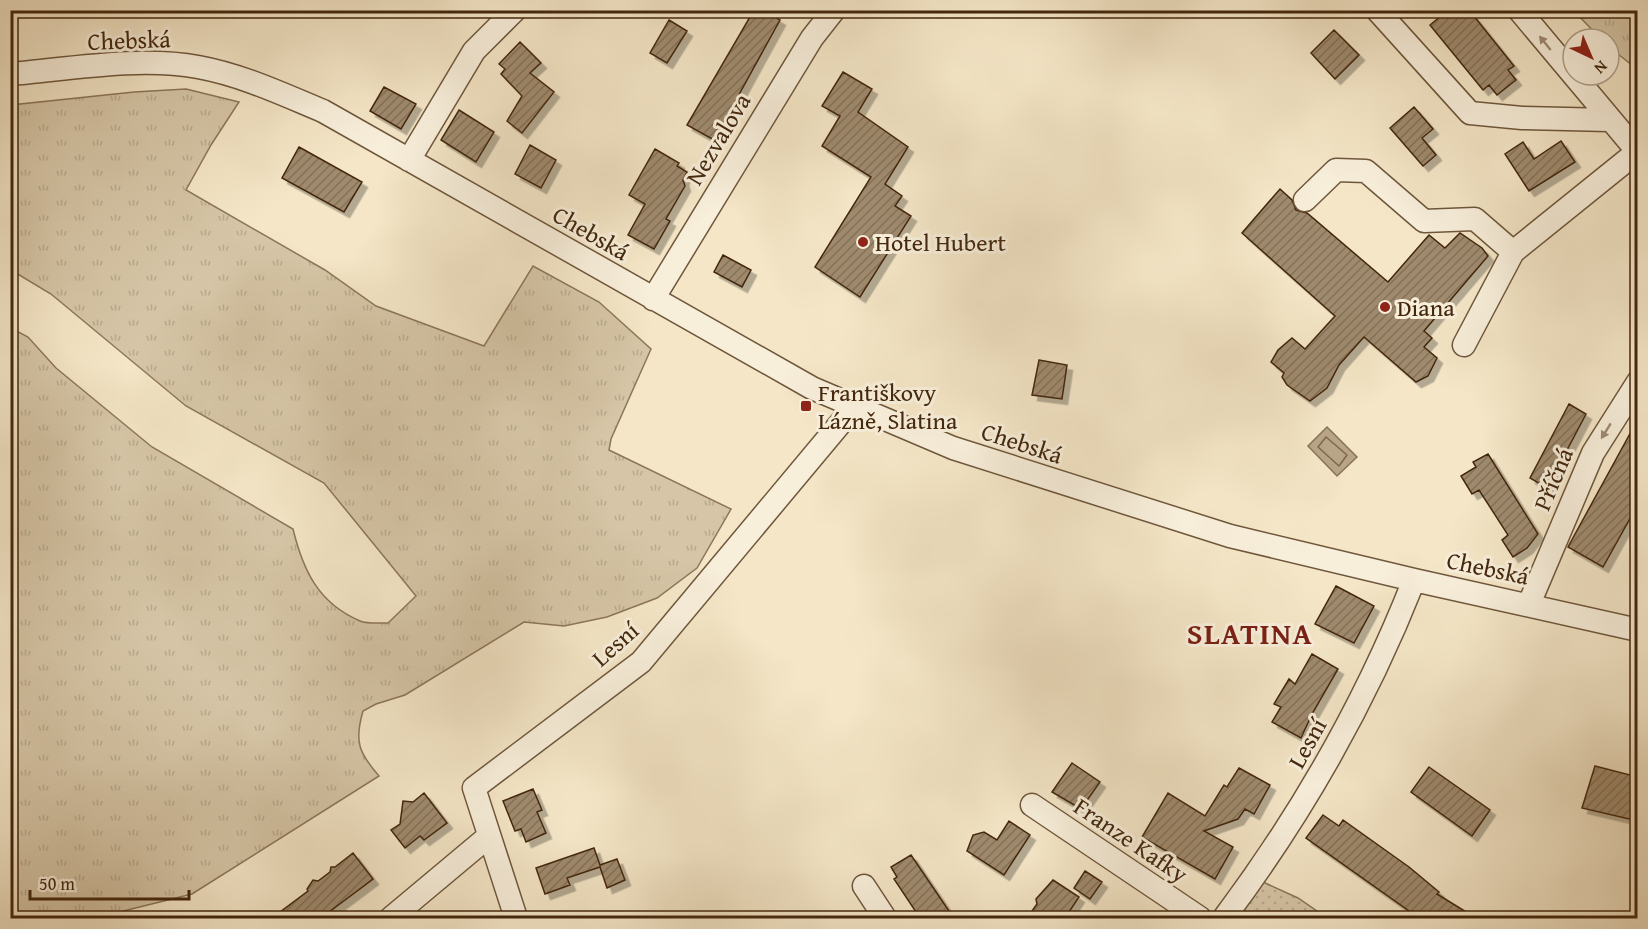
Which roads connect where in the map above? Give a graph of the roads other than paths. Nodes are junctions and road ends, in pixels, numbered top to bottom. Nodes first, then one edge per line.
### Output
1 (515, 10) edge
2 (834, 10) edge
3 (1377, 10) edge
4 (1519, 10) edge
5 (10, 74) edge
6 (1610, 120) junction
7 (1637, 152) edge
8 (409, 160) junction
9 (1305, 200) dead end
10 (1513, 252) junction
11 (653, 299) junction
12 (1464, 345) dead end
13 (1638, 382) edge
14 (854, 407) junction
15 (1414, 580) junction
16 (1529, 604) junction
17 (1638, 630) edge
18 (1032, 806) dead end
19 (489, 836) junction
20 (864, 886) dead end
21 (391, 918) edge
22 (516, 918) edge
23 (885, 918) edge
24 (1200, 918) edge
25 (1224, 918) edge

1 - 8 street
2 - 11 street, Nezvalova
3 - 6 street
6 -> 4 street
5 - 8 street, Chebská
6 - 7 street
7 - 10 street
8 - 11 street, Chebská
9 - 10 street
10 - 12 street
11 - 14 street, Chebská
13 -> 16 street, Příčná
14 - 15 street, Chebská
14 - 19 street, Lesní
15 - 16 street, Chebská
15 - 25 street, Lesní
16 - 17 street, Chebská
18 - 24 street, Franze Kafky
19 - 21 street
19 - 22 street, Lesní
20 - 23 street

